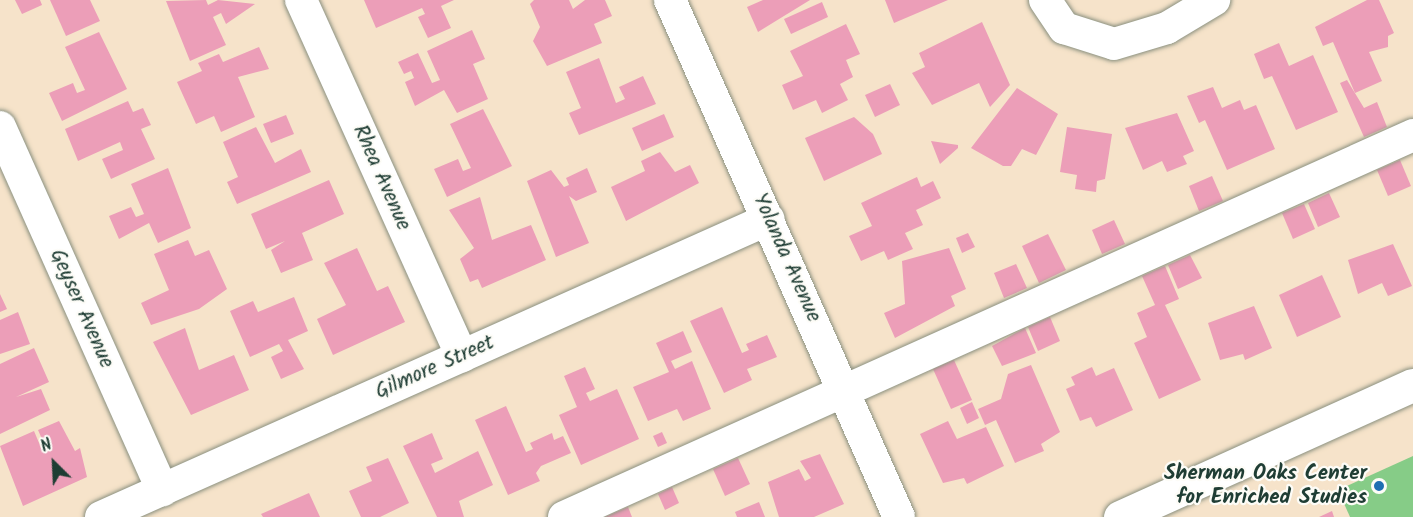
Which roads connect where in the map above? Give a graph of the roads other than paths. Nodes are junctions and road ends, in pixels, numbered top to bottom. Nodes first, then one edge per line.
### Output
1 (301, 0) edge
2 (670, 0) edge
3 (1045, 0) edge
4 (1214, 0) edge
5 (0, 127) edge
6 (1413, 135) edge
7 (769, 219) junction
8 (462, 356) junction
9 (1413, 385) edge
10 (844, 390) junction
11 (162, 490) junction
12 (101, 517) edge
13 (564, 517) edge
14 (899, 517) edge
15 (1120, 517) edge

1 - 8 street, Rhea Avenue
2 - 7 street, Yolanda Avenue
3 - 4 street
5 - 11 street, Geyser Avenue
6 - 10 street
7 - 8 street, Gilmore Street
7 - 10 street, Yolanda Avenue
8 - 11 street, Gilmore Street
9 - 15 main road
10 - 13 street
10 - 14 street, Yolanda Avenue
11 - 12 street, Gilmore Street

